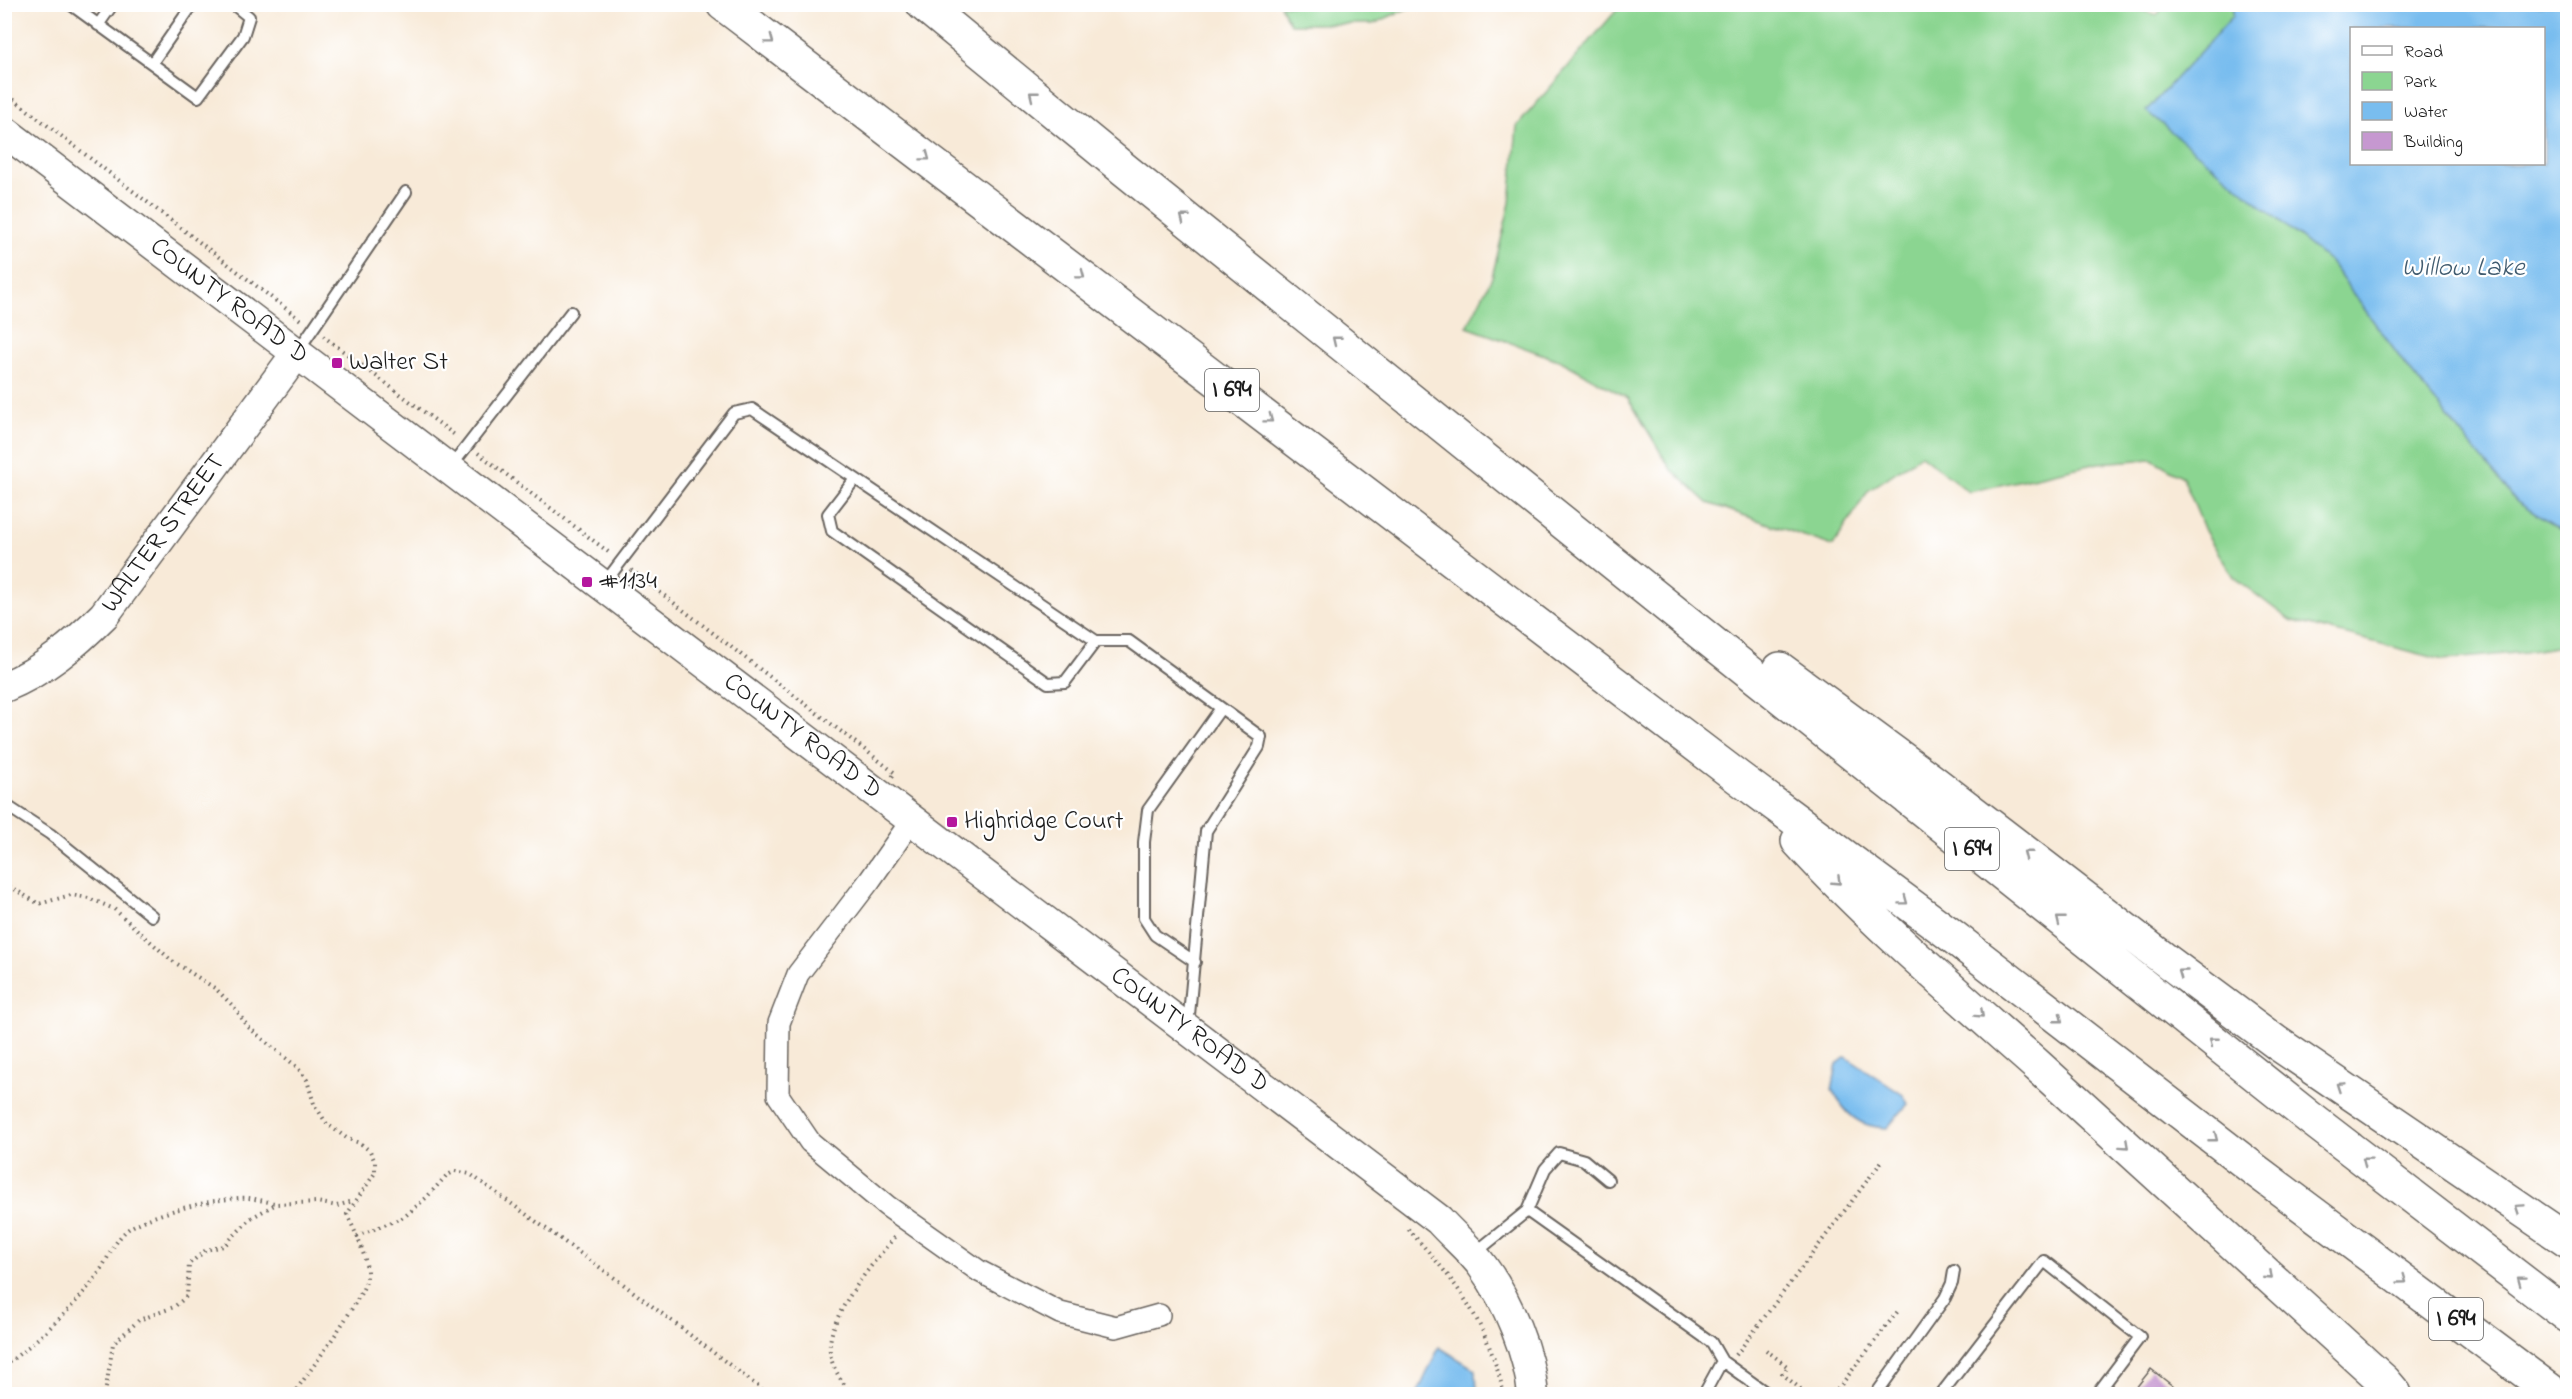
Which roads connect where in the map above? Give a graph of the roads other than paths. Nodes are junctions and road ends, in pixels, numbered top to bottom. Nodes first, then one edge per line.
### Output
1 (69, 4) edge
2 (113, 4) edge
3 (193, 4) edge
4 (233, 4) edge
5 (723, 4) edge
6 (923, 4) edge
7 (98, 25) junction
8 (152, 63) junction
9 (4, 131) edge
10 (406, 192) dead end
11 (571, 312) dead end
12 (297, 352) junction
13 (1382, 377) junction
14 (449, 469) junction
15 (855, 479) junction
16 (603, 585) junction
17 (1096, 641) junction
18 (4, 687) edge
19 (1221, 708) junction
20 (1739, 778) junction
21 (4, 804) edge
22 (912, 820) junction
23 (152, 916) dead end
24 (1195, 962) junction
25 (1188, 1030) junction
26 (1608, 1180) dead end
27 (1527, 1211) junction
28 (2568, 1241) edge
29 (1472, 1255) junction
30 (1954, 1271) dead end
31 (1159, 1315) dead end
32 (2568, 1316) edge
33 (1725, 1363) junction
34 (1533, 1395) edge
35 (1704, 1395) edge
36 (1768, 1395) edge
37 (1876, 1395) edge
38 (1941, 1395) edge
39 (2097, 1395) edge
40 (2395, 1395) edge
41 (2554, 1395) edge

1 - 7 lane
2 - 7 lane
3 - 8 lane
4 - 8 lane
5 -> 20 highway, I 694
13 -> 6 highway, I 694
7 - 8 lane
9 - 12 street, COUNTY ROAD D
10 - 12 lane
11 - 14 lane
12 - 14 street, COUNTY ROAD D
12 - 18 street, WALTER STREET
28 -> 13 highway
32 -> 13 highway, I 694
14 - 16 street, COUNTY ROAD D
15 - 16 lane
15 - 17 lane
15 - 17 lane
16 - 22 street, COUNTY ROAD D
17 - 19 lane
19 - 24 lane
19 - 24 lane
20 -> 40 highway
20 -> 41 highway, I 694
21 - 23 lane
22 - 25 street, COUNTY ROAD D
22 - 31 street
24 - 25 lane
25 - 29 street, COUNTY ROAD D
26 - 27 lane
27 - 29 lane
27 - 33 lane
29 - 34 street, COUNTY ROAD D
30 - 37 lane
33 - 35 lane
33 - 36 lane
38 - 39 lane

